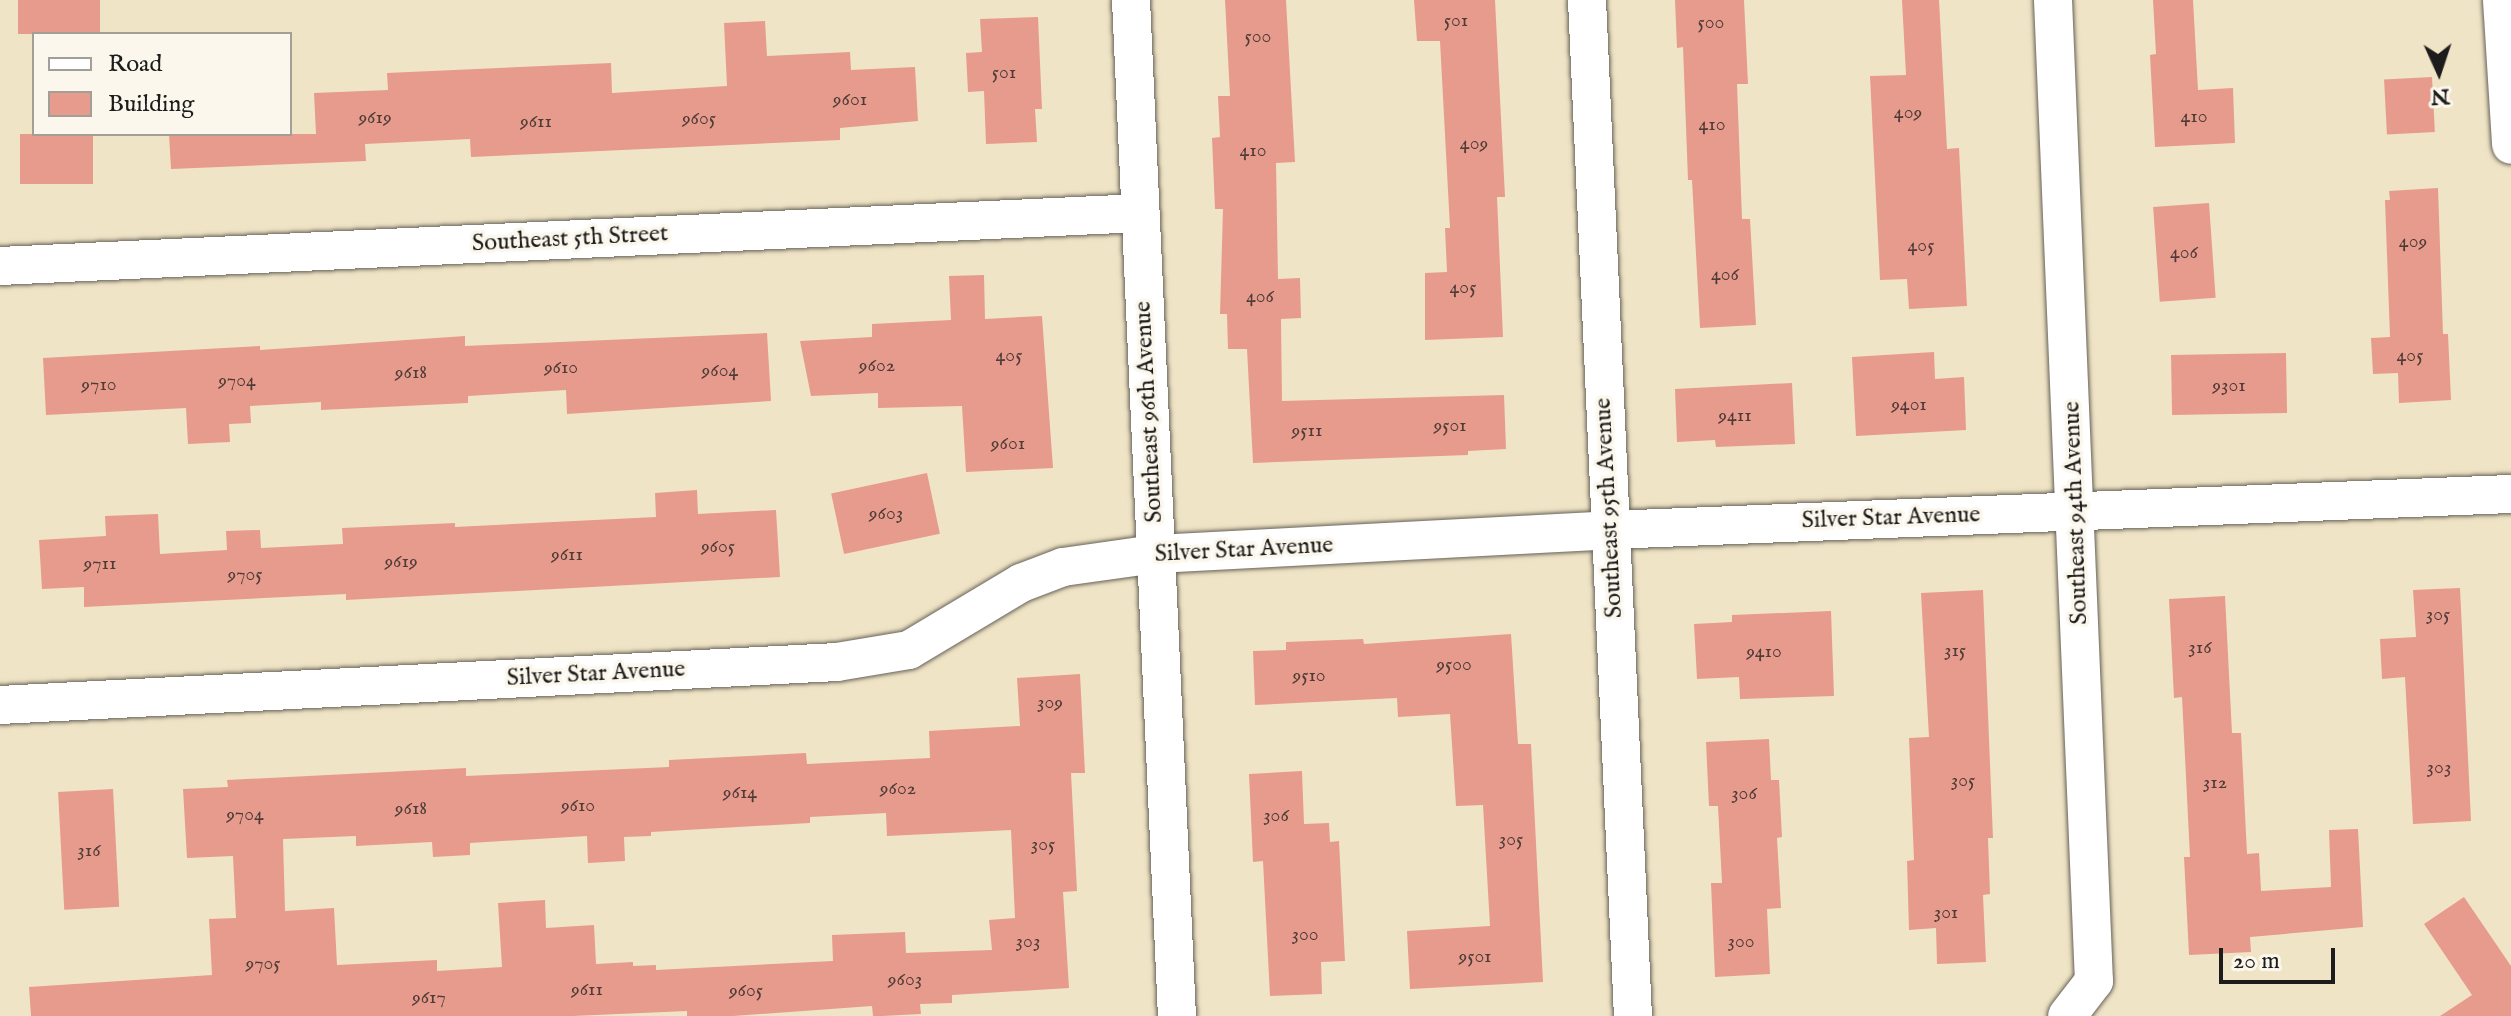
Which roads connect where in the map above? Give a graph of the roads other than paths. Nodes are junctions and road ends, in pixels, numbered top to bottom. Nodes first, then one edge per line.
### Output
1 (1131, 0) edge
2 (1587, 0) edge
3 (2053, 0) edge
4 (2506, 16) edge
5 (2511, 145) edge
6 (1140, 213) junction
7 (0, 266) edge
8 (2511, 494) edge
9 (2076, 511) junction
10 (1610, 530) junction
11 (1156, 554) junction
12 (0, 705) edge
13 (1177, 1016) edge
14 (1633, 1016) edge
15 (2067, 1016) edge

1 - 6 street, Southeast 96th Avenue
2 - 10 street, Southeast 95th Avenue
3 - 9 street, Southeast 94th Avenue
4 - 5 street
6 - 7 street, Southeast 5th Street
6 - 11 street, Southeast 96th Avenue
8 - 9 street, Silver Star Avenue
9 - 10 street, Silver Star Avenue
9 - 15 street, Southeast 94th Avenue
10 - 11 street, Silver Star Avenue
10 - 14 street, Southeast 95th Avenue
11 - 12 street, Silver Star Avenue
11 - 13 street, Southeast 96th Avenue

